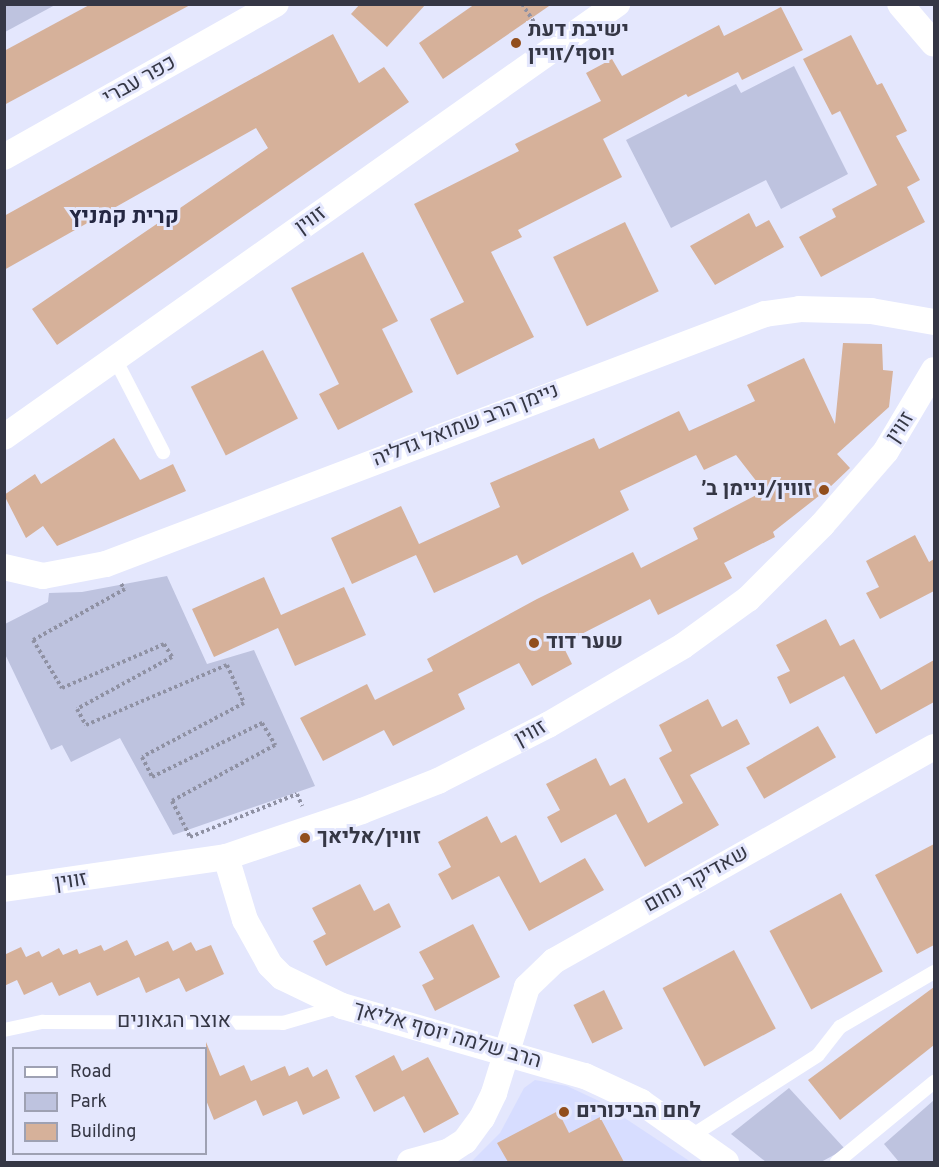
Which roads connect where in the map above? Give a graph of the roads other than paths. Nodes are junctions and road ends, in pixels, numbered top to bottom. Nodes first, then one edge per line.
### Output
1 (276, 4) edge
2 (617, 4) edge
3 (900, 4) edge
4 (934, 44) edge
5 (4, 157) edge
6 (934, 322) edge
7 (115, 359) junction
8 (934, 370) edge
9 (4, 437) edge
10 (163, 452) dead end
11 (4, 567) edge
12 (934, 747) edge
13 (226, 857) junction
14 (4, 889) edge
15 (934, 972) edge
16 (342, 1006) junction
17 (4, 1030) edge
18 (505, 1054) junction
19 (934, 1082) edge
20 (690, 1137) junction
21 (411, 1162) edge
22 (726, 1162) edge
23 (837, 1162) edge

1 - 5 street, כפר עברי
2 - 7 street, זווין
3 - 4 street
6 - 11 street, ניימן הרב שמואל גדליה
7 - 9 street, זווין
7 - 10 lane
8 - 13 street, זווין
12 - 18 street, שאדיקר נחום
13 - 14 street, זווין
13 - 16 street, הרב שלמה יוסף אליאך
15 - 20 lane
16 - 17 lane, אוצר הגאונים
16 - 18 street, הרב שלמה יוסף אליאך
18 - 20 street, הרב שלמה יוסף אליאך
18 - 21 street, שאדיקר נחום
19 - 23 lane
20 - 22 street, הרב שלמה יוסף אליאך

